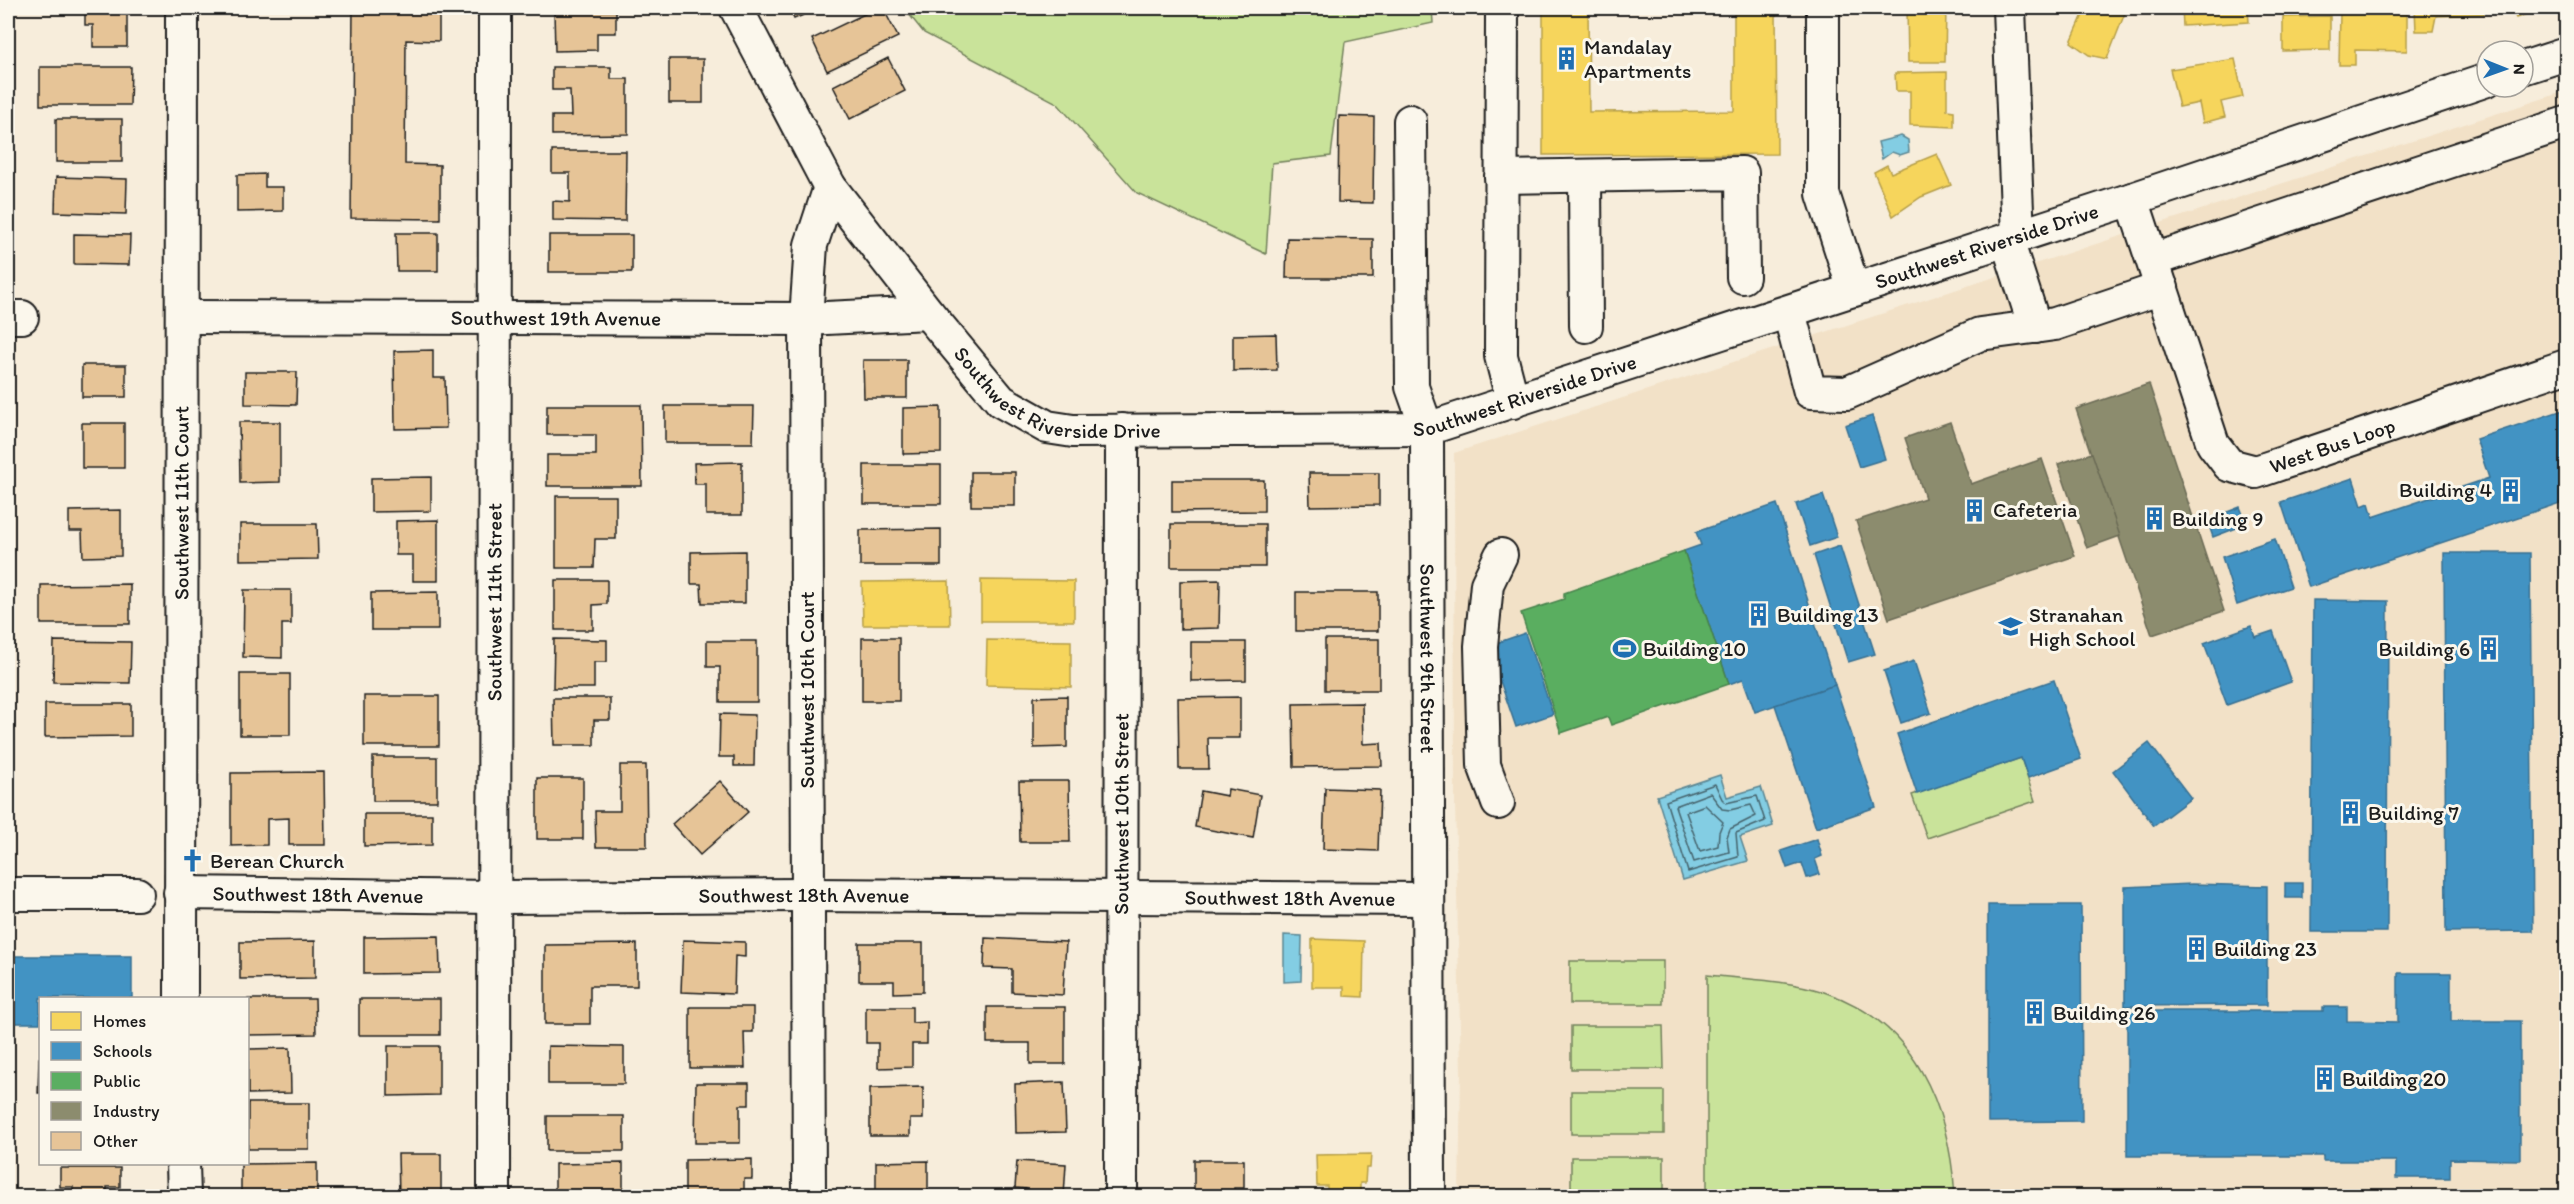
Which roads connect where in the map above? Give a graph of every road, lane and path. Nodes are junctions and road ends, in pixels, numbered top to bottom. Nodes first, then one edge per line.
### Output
1 (182, 8) edge
2 (495, 8) edge
3 (736, 8) edge
4 (1502, 8) edge
5 (1823, 8) edge
6 (2009, 8) edge
7 (2565, 59) edge
8 (2535, 65) edge
9 (2475, 84) edge
10 (1410, 121) dead end
11 (2566, 123) edge
12 (1585, 176) junction
13 (1501, 177) junction
14 (830, 187) junction
15 (2132, 200) junction
16 (2012, 238) junction
17 (2157, 274) junction
18 (1743, 277) dead end
19 (1854, 290) junction
20 (1789, 312) junction
21 (928, 313) junction
22 (182, 317) junction
23 (493, 319) junction
24 (806, 319) junction
25 (1586, 326) dead end
26 (2036, 327) junction
27 (2566, 366) edge
28 (1513, 402) junction
29 (1427, 429) junction
30 (1122, 430) junction
31 (1501, 555) dead end
32 (1498, 803) dead end
33 (180, 893) junction
34 (8, 894) edge
35 (137, 894) dead end
36 (808, 896) junction
37 (493, 897) junction
38 (1120, 899) junction
39 (1428, 899) junction
40 (181, 997) edge
41 (183, 1165) edge
42 (184, 1197) edge
43 (494, 1197) edge
44 (809, 1197) edge
45 (1121, 1197) edge
46 (1429, 1197) edge

1 - 22 street, Southwest 11th Court
2 - 23 street, Southwest 11th Street
3 - 14 street, Southwest Riverside Drive
4 - 13 street
5 - 19 street
6 - 16 street
7 - 8 street
9 - 15 street, Southwest Riverside Drive
10 - 29 street, Southwest 9th Street
11 - 17 street
12 - 13 street
12 - 18 street
12 - 25 street
13 - 28 street
14 - 21 street, Southwest Riverside Drive
14 - 24 street, Southwest 10th Court
15 - 16 street, Southwest Riverside Drive
15 - 17 street, West Bus Loop
16 - 19 street, Southwest Riverside Drive
16 - 26 street
17 - 26 street
17 - 27 street, West Bus Loop
19 - 20 street, Southwest Riverside Drive
20 - 26 street
20 - 28 street, Southwest Riverside Drive
21 - 24 street, Southwest 19th Avenue
21 - 30 street, Southwest Riverside Drive
22 - 23 street, Southwest 19th Avenue
22 - 33 street, Southwest 11th Court
23 - 24 street, Southwest 19th Avenue
23 - 37 street, Southwest 11th Street
24 - 36 street, Southwest 10th Court
28 - 29 street, Southwest Riverside Drive
29 - 30 street, Southwest Riverside Drive
29 - 39 street, Southwest 9th Street
30 - 38 street, Southwest 10th Street
31 - 32 street
33 - 37 street, Southwest 18th Avenue
33 - 40 street, Southwest 11th Court
34 - 35 street
36 - 37 street, Southwest 18th Avenue
36 - 38 street, Southwest 18th Avenue
36 - 44 street, Southwest 10th Court
37 - 43 street, Southwest 11th Street
38 - 39 street, Southwest 18th Avenue
38 - 45 street, Southwest 10th Street
39 - 46 street, Southwest 9th Street
41 - 42 street

